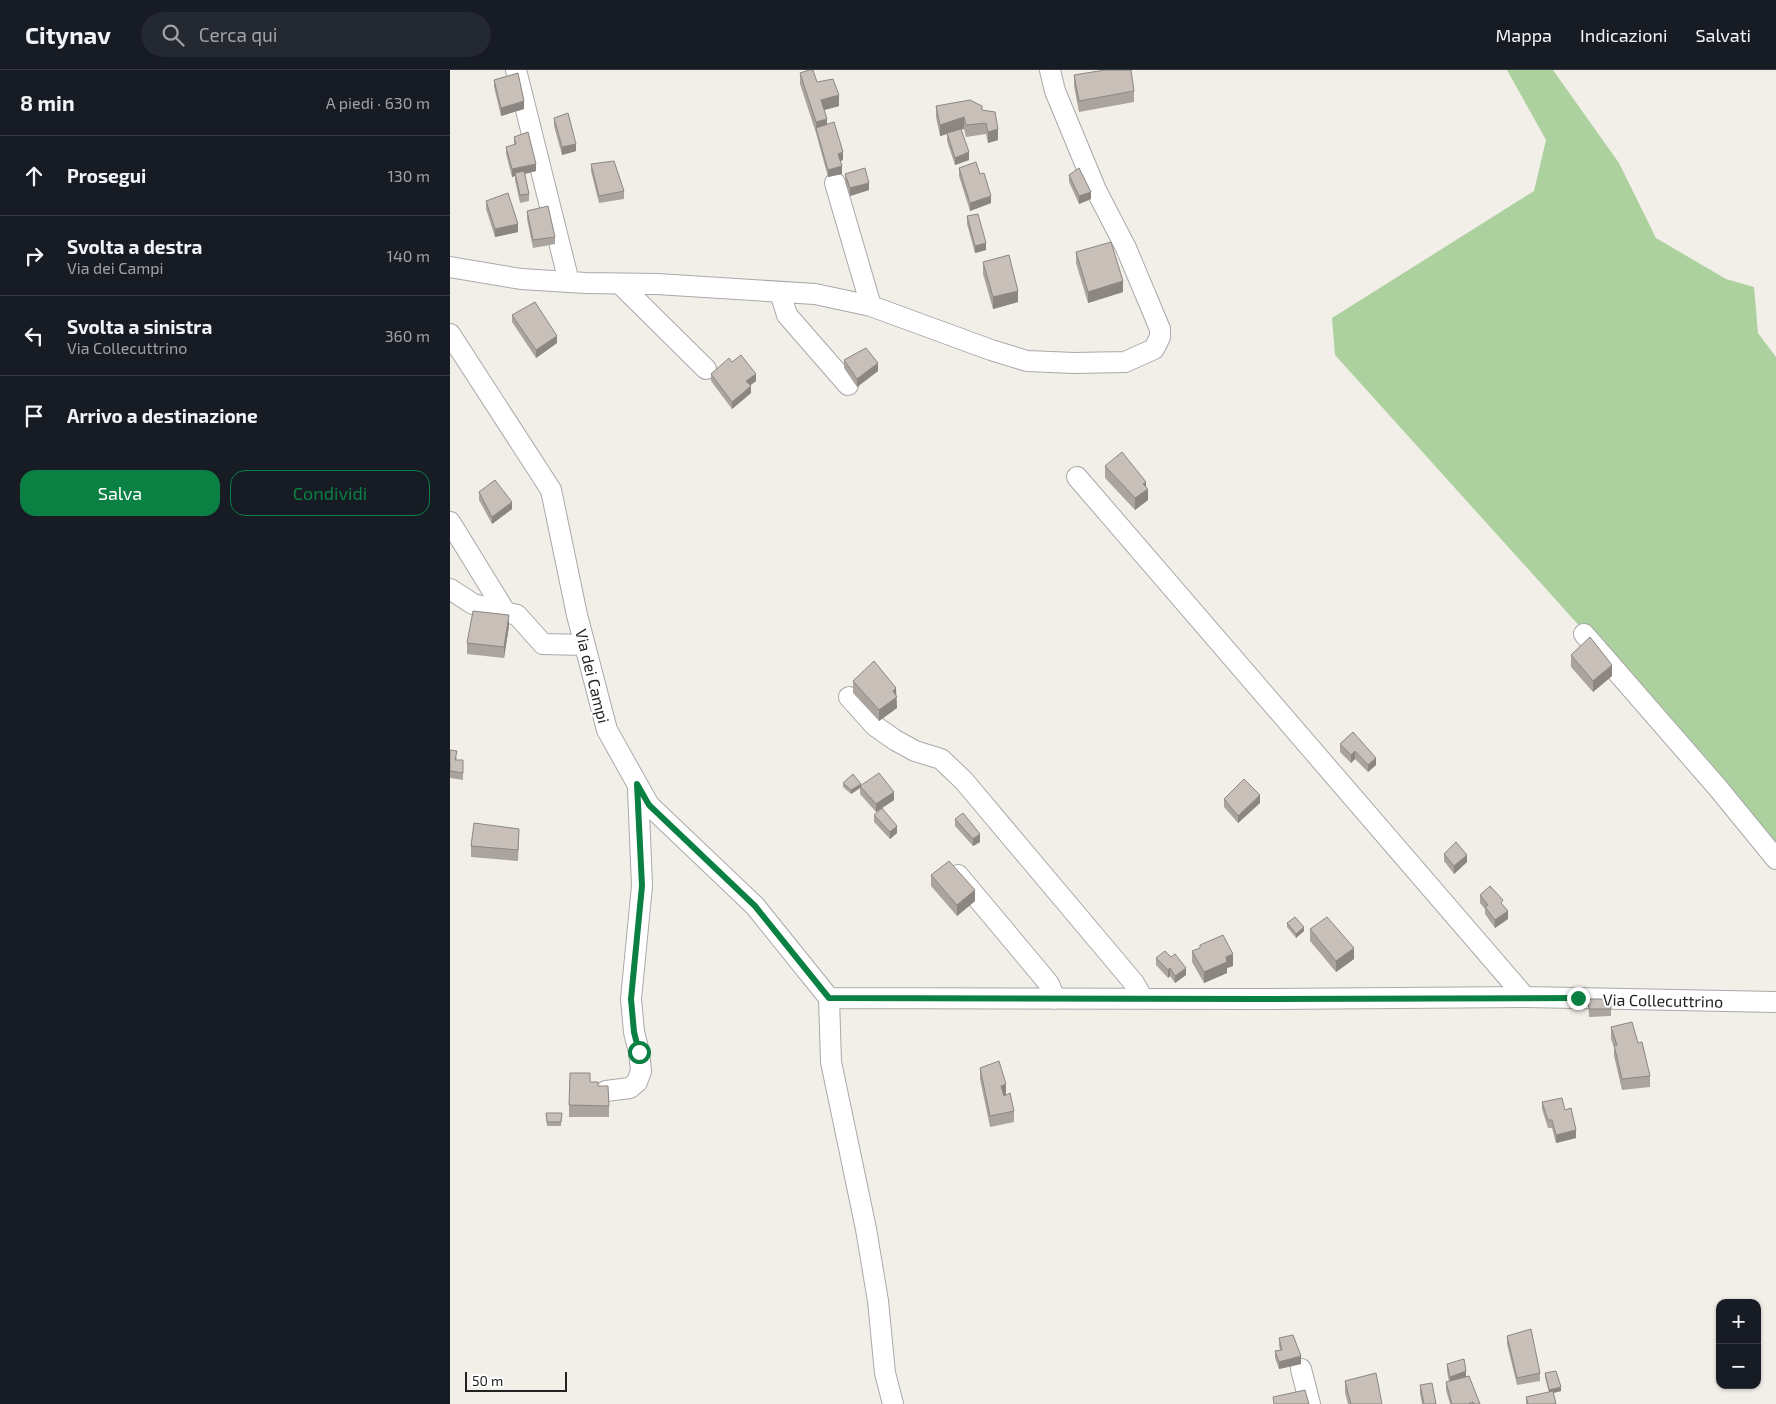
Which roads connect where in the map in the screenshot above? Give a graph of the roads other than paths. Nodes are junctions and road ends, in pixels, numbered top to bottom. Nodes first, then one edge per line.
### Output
1 (516, 70) edge
2 (1050, 70) edge
3 (835, 183) dead end
4 (450, 267) edge
5 (569, 282) junction
6 (620, 284) junction
7 (780, 292) junction
8 (871, 306) junction
9 (450, 334) edge
10 (706, 369) dead end
11 (848, 385) dead end
12 (1077, 477) dead end
13 (450, 522) edge
14 (450, 589) edge
15 (506, 613) junction
16 (1584, 634) dead end
17 (585, 646) junction
18 (849, 698) dead end
19 (637, 784) junction
20 (1776, 859) edge
21 (948, 863) edge
22 (1525, 997) junction
23 (829, 998) junction
24 (1055, 999) junction
25 (1143, 999) junction
26 (1776, 1002) edge
27 (606, 1091) edge
28 (1301, 1369) dead end
29 (893, 1404) edge
30 (1310, 1404) edge

1 - 5 street
2 - 8 street
3 - 8 street
4 - 5 street
5 - 6 street
6 - 7 street
6 - 10 street
7 - 8 street
7 - 11 street
9 - 17 street, Via dei Campi
12 - 22 street
13 - 15 street
14 - 15 street
15 - 17 street
16 - 20 street
17 - 19 street, Via dei Campi
18 - 25 street
19 - 23 street, Via dei Campi
19 - 27 street
21 - 24 street
22 - 25 street, Via Collecuttrino
22 - 26 street, Via Collecuttrino
23 - 24 street, Via Collecuttrino
23 - 29 street
24 - 25 street, Via Collecuttrino
28 - 30 street

